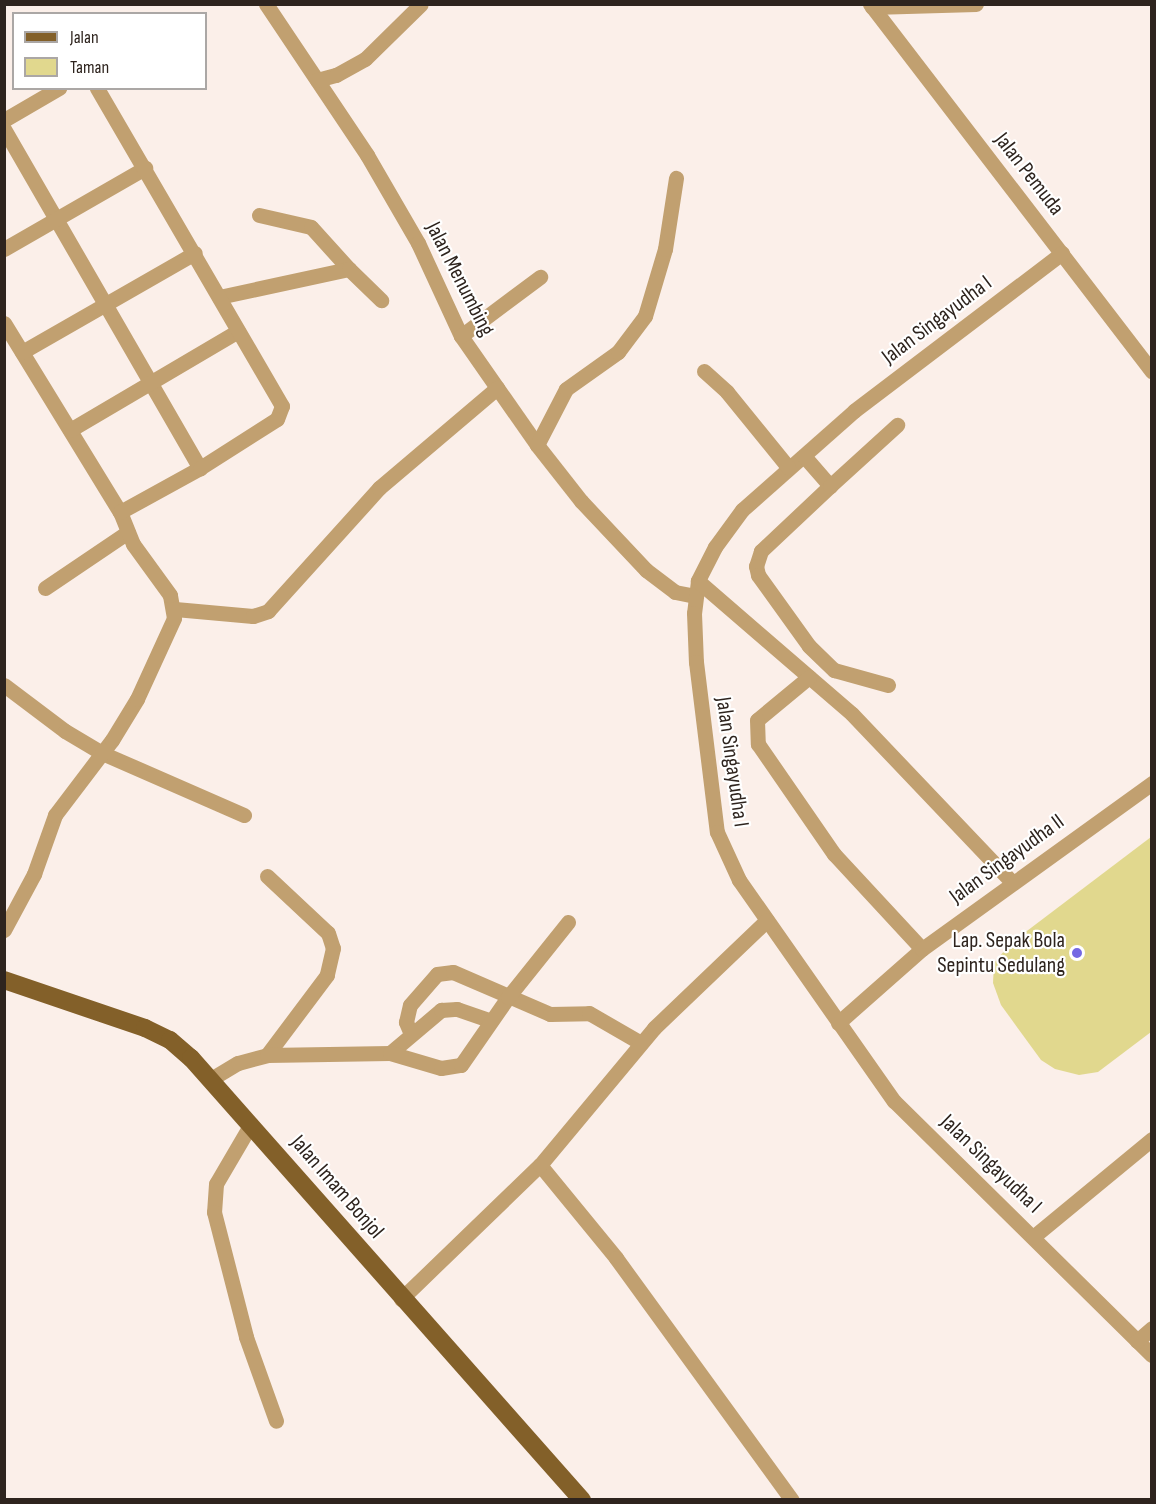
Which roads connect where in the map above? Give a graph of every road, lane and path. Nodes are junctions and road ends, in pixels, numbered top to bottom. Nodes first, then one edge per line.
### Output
1 (266, 4) edge
2 (421, 4) edge
3 (976, 4) edge
4 (871, 6) edge
5 (317, 80) junction
6 (55, 90) edge
7 (98, 90) edge
8 (4, 120) edge
9 (4, 129) edge
10 (145, 168) junction
11 (676, 178) dead end
12 (259, 215) dead end
13 (55, 218) junction
14 (4, 249) edge
15 (195, 253) junction
16 (1062, 253) junction
17 (349, 269) junction
18 (540, 277) dead end
19 (219, 297) junction
20 (381, 300) dead end
21 (105, 306) junction
22 (4, 323) edge
23 (238, 331) junction
24 (461, 336) junction
25 (22, 352) junction
26 (704, 371) dead end
27 (1152, 371) edge
28 (152, 381) junction
29 (497, 388) junction
30 (897, 425) dead end
31 (70, 430) junction
32 (537, 445) junction
33 (804, 456) junction
34 (788, 467) junction
35 (200, 468) junction
36 (830, 486) junction
37 (120, 513) junction
38 (128, 532) junction
39 (45, 588) dead end
40 (696, 589) junction
41 (175, 609) junction
42 (809, 677) junction
43 (888, 685) dead end
44 (4, 686) edge
45 (102, 753) junction
46 (1152, 783) edge
47 (244, 815) dead end
48 (267, 876) dead end
49 (1013, 883) junction
50 (767, 920) junction
51 (568, 922) dead end
52 (4, 930) edge
53 (922, 949) junction
54 (4, 980) edge
55 (508, 997) junction
56 (491, 1021) junction
57 (838, 1023) junction
58 (411, 1034) junction
59 (640, 1043) junction
60 (390, 1053) junction
61 (267, 1055) junction
62 (211, 1079) junction
63 (250, 1124) junction
64 (1152, 1139) edge
65 (540, 1165) junction
66 (1033, 1237) junction
67 (401, 1299) junction
68 (1152, 1328) edge
69 (1137, 1341) junction
70 (1152, 1355) edge
71 (276, 1421) dead end
72 (582, 1500) edge
73 (792, 1500) edge

1 - 5 street, Jalan Menumbing
2 - 5 street
3 - 4 street
4 - 16 street, Jalan Pemuda
5 - 24 street, Jalan Menumbing
6 - 8 street
7 - 10 street
9 - 13 street
10 - 13 street
10 - 15 street
11 - 32 street
12 - 17 street
13 - 14 street
13 - 21 street
15 - 19 street
15 - 21 street
16 - 27 street, Jalan Pemuda
16 - 33 street, Jalan Singayudha I
17 - 19 street
17 - 20 street
18 - 24 street
19 - 23 street
21 - 25 street
21 - 28 street
22 - 25 street
23 - 28 street
23 - 35 street
24 - 29 street, Jalan Menumbing
25 - 31 street
26 - 34 street
28 - 31 street
28 - 35 street
29 - 32 street, Jalan Menumbing
29 - 41 street
30 - 36 street
31 - 37 street
32 - 40 street, Jalan Menumbing
33 - 34 street, Jalan Singayudha I
33 - 36 street
34 - 40 street, Jalan Singayudha I
35 - 37 street
36 - 43 street
37 - 38 street
38 - 39 street
38 - 41 street
40 - 42 street
40 - 50 street, Jalan Singayudha I
41 - 45 street
42 - 49 street
42 - 53 street
44 - 45 street
45 - 47 street
45 - 52 street
46 - 49 street, Jalan Singayudha II
48 - 61 street
49 - 53 street, Jalan Singayudha II
50 - 57 street, Jalan Singayudha I
50 - 59 street
51 - 55 street
53 - 57 street, Jalan Singayudha II
54 - 62 main road, Jalan Imam Bonjol
55 - 56 street
55 - 58 street
55 - 59 street
56 - 58 street
56 - 60 street
57 - 66 street, Jalan Singayudha I
58 - 60 street
59 - 65 street
60 - 61 street
61 - 62 street
62 - 63 main road, Jalan Imam Bonjol
63 - 67 main road, Jalan Imam Bonjol
63 - 71 street
64 - 66 street
65 - 67 street
65 - 73 street
66 - 69 street, Jalan Singayudha I
67 - 72 main road, Jalan Imam Bonjol
68 - 69 street
69 - 70 street, Jalan Singayudha I

